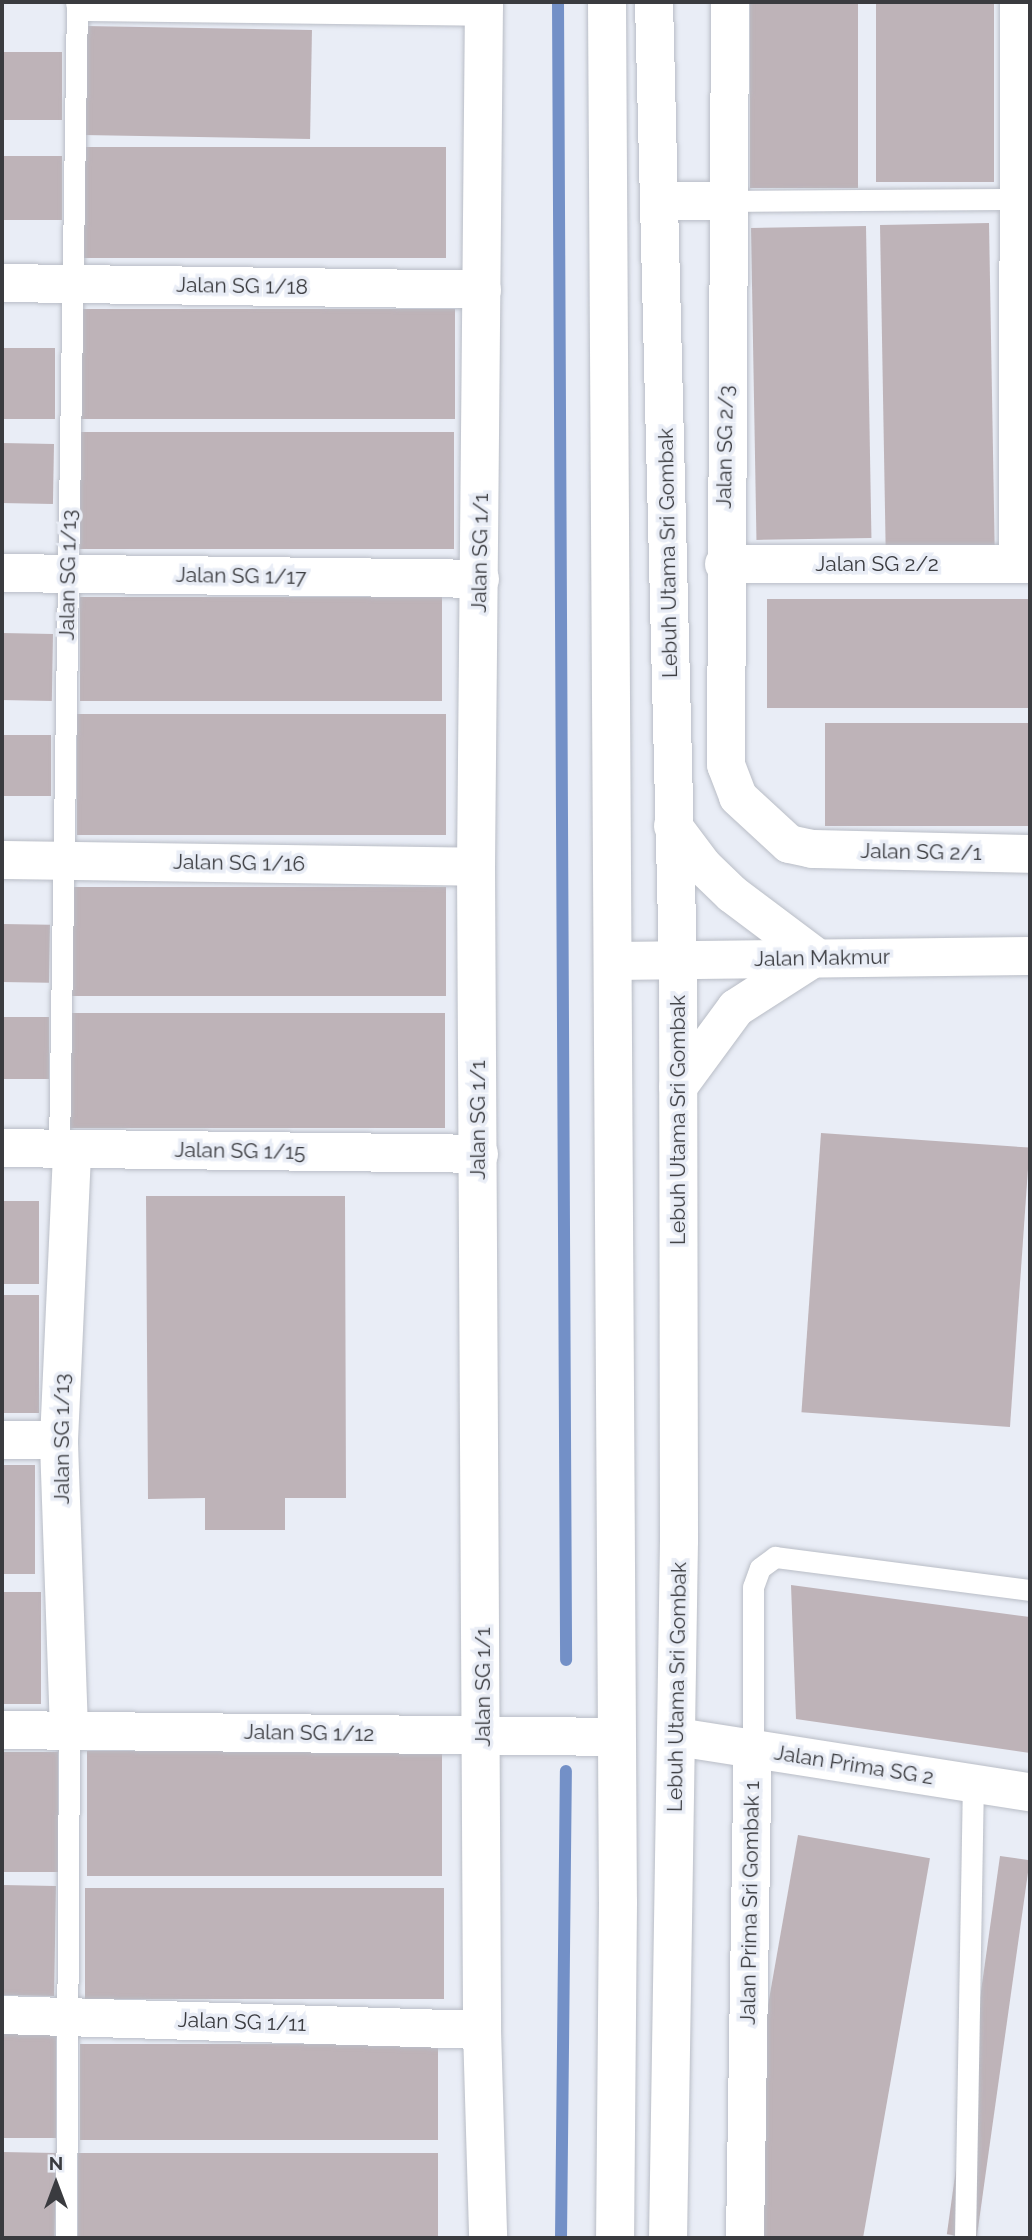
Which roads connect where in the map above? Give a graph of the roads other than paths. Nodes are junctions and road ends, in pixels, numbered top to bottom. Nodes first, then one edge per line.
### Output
1 (77, 2) edge
2 (85, 2) edge
3 (607, 2) edge
4 (654, 2) edge
5 (730, 2) edge
6 (1019, 2) edge
7 (484, 4) edge
8 (1024, 199) edge
9 (661, 201) junction
10 (728, 201) junction
11 (2, 283) edge
12 (72, 284) junction
13 (482, 289) junction
14 (724, 564) junction
15 (1024, 564) edge
16 (2, 573) edge
17 (68, 574) junction
18 (480, 579) junction
19 (673, 826) junction
20 (812, 849) joint
21 (1030, 854) edge
22 (2, 860) edge
23 (64, 861) junction
24 (476, 867) junction
25 (1030, 956) edge
26 (816, 957) junction
27 (614, 961) junction
28 (678, 961) junction
29 (678, 1087) junction
30 (2, 1148) edge
31 (65, 1149) junction
32 (479, 1154) junction
33 (2, 1440) edge
34 (59, 1440) junction
35 (1030, 1590) edge
36 (2, 1730) edge
37 (69, 1730) junction
38 (483, 1735) junction
39 (615, 1737) junction
40 (677, 1737) junction
41 (752, 1749) junction
42 (973, 1783) junction
43 (1030, 1792) edge
44 (2, 2015) edge
45 (69, 2016) junction
46 (482, 2030) junction
47 (66, 2238) edge
48 (488, 2238) edge
49 (615, 2238) edge
50 (668, 2238) edge
51 (745, 2238) edge
52 (965, 2238) edge

1 - 12 lane, Jalan SG 1/13
2 - 7 street
3 - 27 street
4 - 9 street, Lebuh Utama Sri Gombak
5 - 10 street, Jalan SG 2/3
6 - 8 street
7 - 13 street, Jalan SG 1/1
8 - 10 lane
8 - 15 street
9 - 10 street
9 - 19 street, Lebuh Utama Sri Gombak
10 - 14 street, Jalan SG 2/3
11 - 12 street, Jalan SG 1/18
12 - 13 street, Jalan SG 1/18
12 - 17 lane, Jalan SG 1/13
13 - 18 street, Jalan SG 1/1
14 - 15 street, Jalan SG 2/2
14 - 20 street, Jalan SG 2/3
16 - 17 street, Jalan SG 1/17
17 - 18 street, Jalan SG 1/17
17 - 23 lane, Jalan SG 1/13
18 - 24 street, Jalan SG 1/1
19 - 26 street
19 - 28 street, Lebuh Utama Sri Gombak
20 - 21 street, Jalan SG 2/1
22 - 23 street, Jalan SG 1/16
23 - 24 street, Jalan SG 1/16
23 - 31 lane, Jalan SG 1/13
24 - 32 street, Jalan SG 1/1
25 - 26 street, Jalan Makmur
26 - 28 street, Jalan Makmur
26 - 29 street
27 - 28 street, Jalan Makmur
27 - 39 street
28 - 29 street, Lebuh Utama Sri Gombak
29 - 40 street, Lebuh Utama Sri Gombak
30 - 31 street, Jalan SG 1/15
31 - 32 street, Jalan SG 1/15
31 - 34 street, Jalan SG 1/13
32 - 38 street, Jalan SG 1/1
33 - 34 street
34 - 37 street, Jalan SG 1/13
35 - 41 lane, Jalan Prima Sri Gombak 1
36 - 37 street, Jalan SG 1/12
37 - 38 street, Jalan SG 1/12
37 - 45 lane
38 - 39 street, Jalan SG 1/12
38 - 46 street, Jalan SG 1/1
39 - 49 street
40 - 41 street, Jalan Prima SG 2
40 - 50 street, Lebuh Utama Sri Gombak
41 - 42 street, Jalan Prima SG 2
41 - 51 street, Jalan Prima Sri Gombak 1
42 - 43 street, Jalan Prima SG 2
42 - 52 lane
44 - 45 street, Jalan SG 1/11
45 - 46 street, Jalan SG 1/11
45 - 47 lane
46 - 48 street, Jalan SG 1/1

